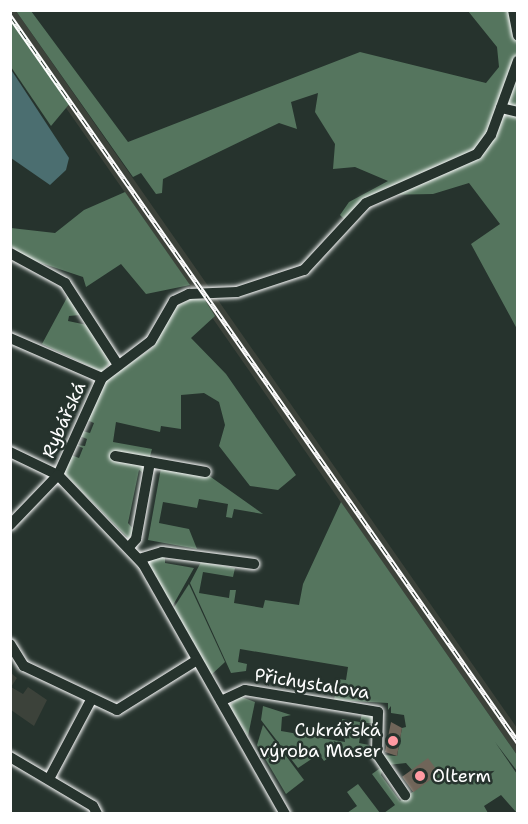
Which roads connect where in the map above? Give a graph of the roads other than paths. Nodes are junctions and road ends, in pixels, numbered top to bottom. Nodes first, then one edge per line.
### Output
1 (513, 10) edge
2 (518, 36) edge
3 (518, 61) edge
4 (501, 108) junction
5 (518, 112) edge
6 (10, 253) edge
7 (10, 338) edge
8 (118, 364) junction
9 (102, 378) junction
10 (10, 452) edge
11 (116, 456) dead end
12 (150, 462) junction
13 (206, 472) dead end
14 (58, 476) junction
15 (10, 525) edge
16 (129, 548) junction
17 (139, 559) junction
18 (254, 564) dead end
19 (10, 644) edge
20 (197, 660) junction
21 (91, 700) junction
22 (221, 701) junction
23 (10, 757) edge
24 (49, 779) junction
25 (405, 795) dead end
26 (97, 813) edge
27 (285, 813) edge

1 - 2 street
3 - 4 street
4 - 5 street
4 - 8 street
6 - 8 street
7 - 9 street
8 - 9 street
9 - 14 street, Rybářská
10 - 14 street
11 - 12 street
12 - 13 street
12 - 16 street
14 - 15 street
14 - 16 street
16 - 17 street
17 - 18 street
17 - 20 street
19 - 21 street
20 - 21 street
20 - 22 street
21 - 24 street
22 - 25 street, Přichystalova
22 - 27 street
23 - 24 street
24 - 26 street

